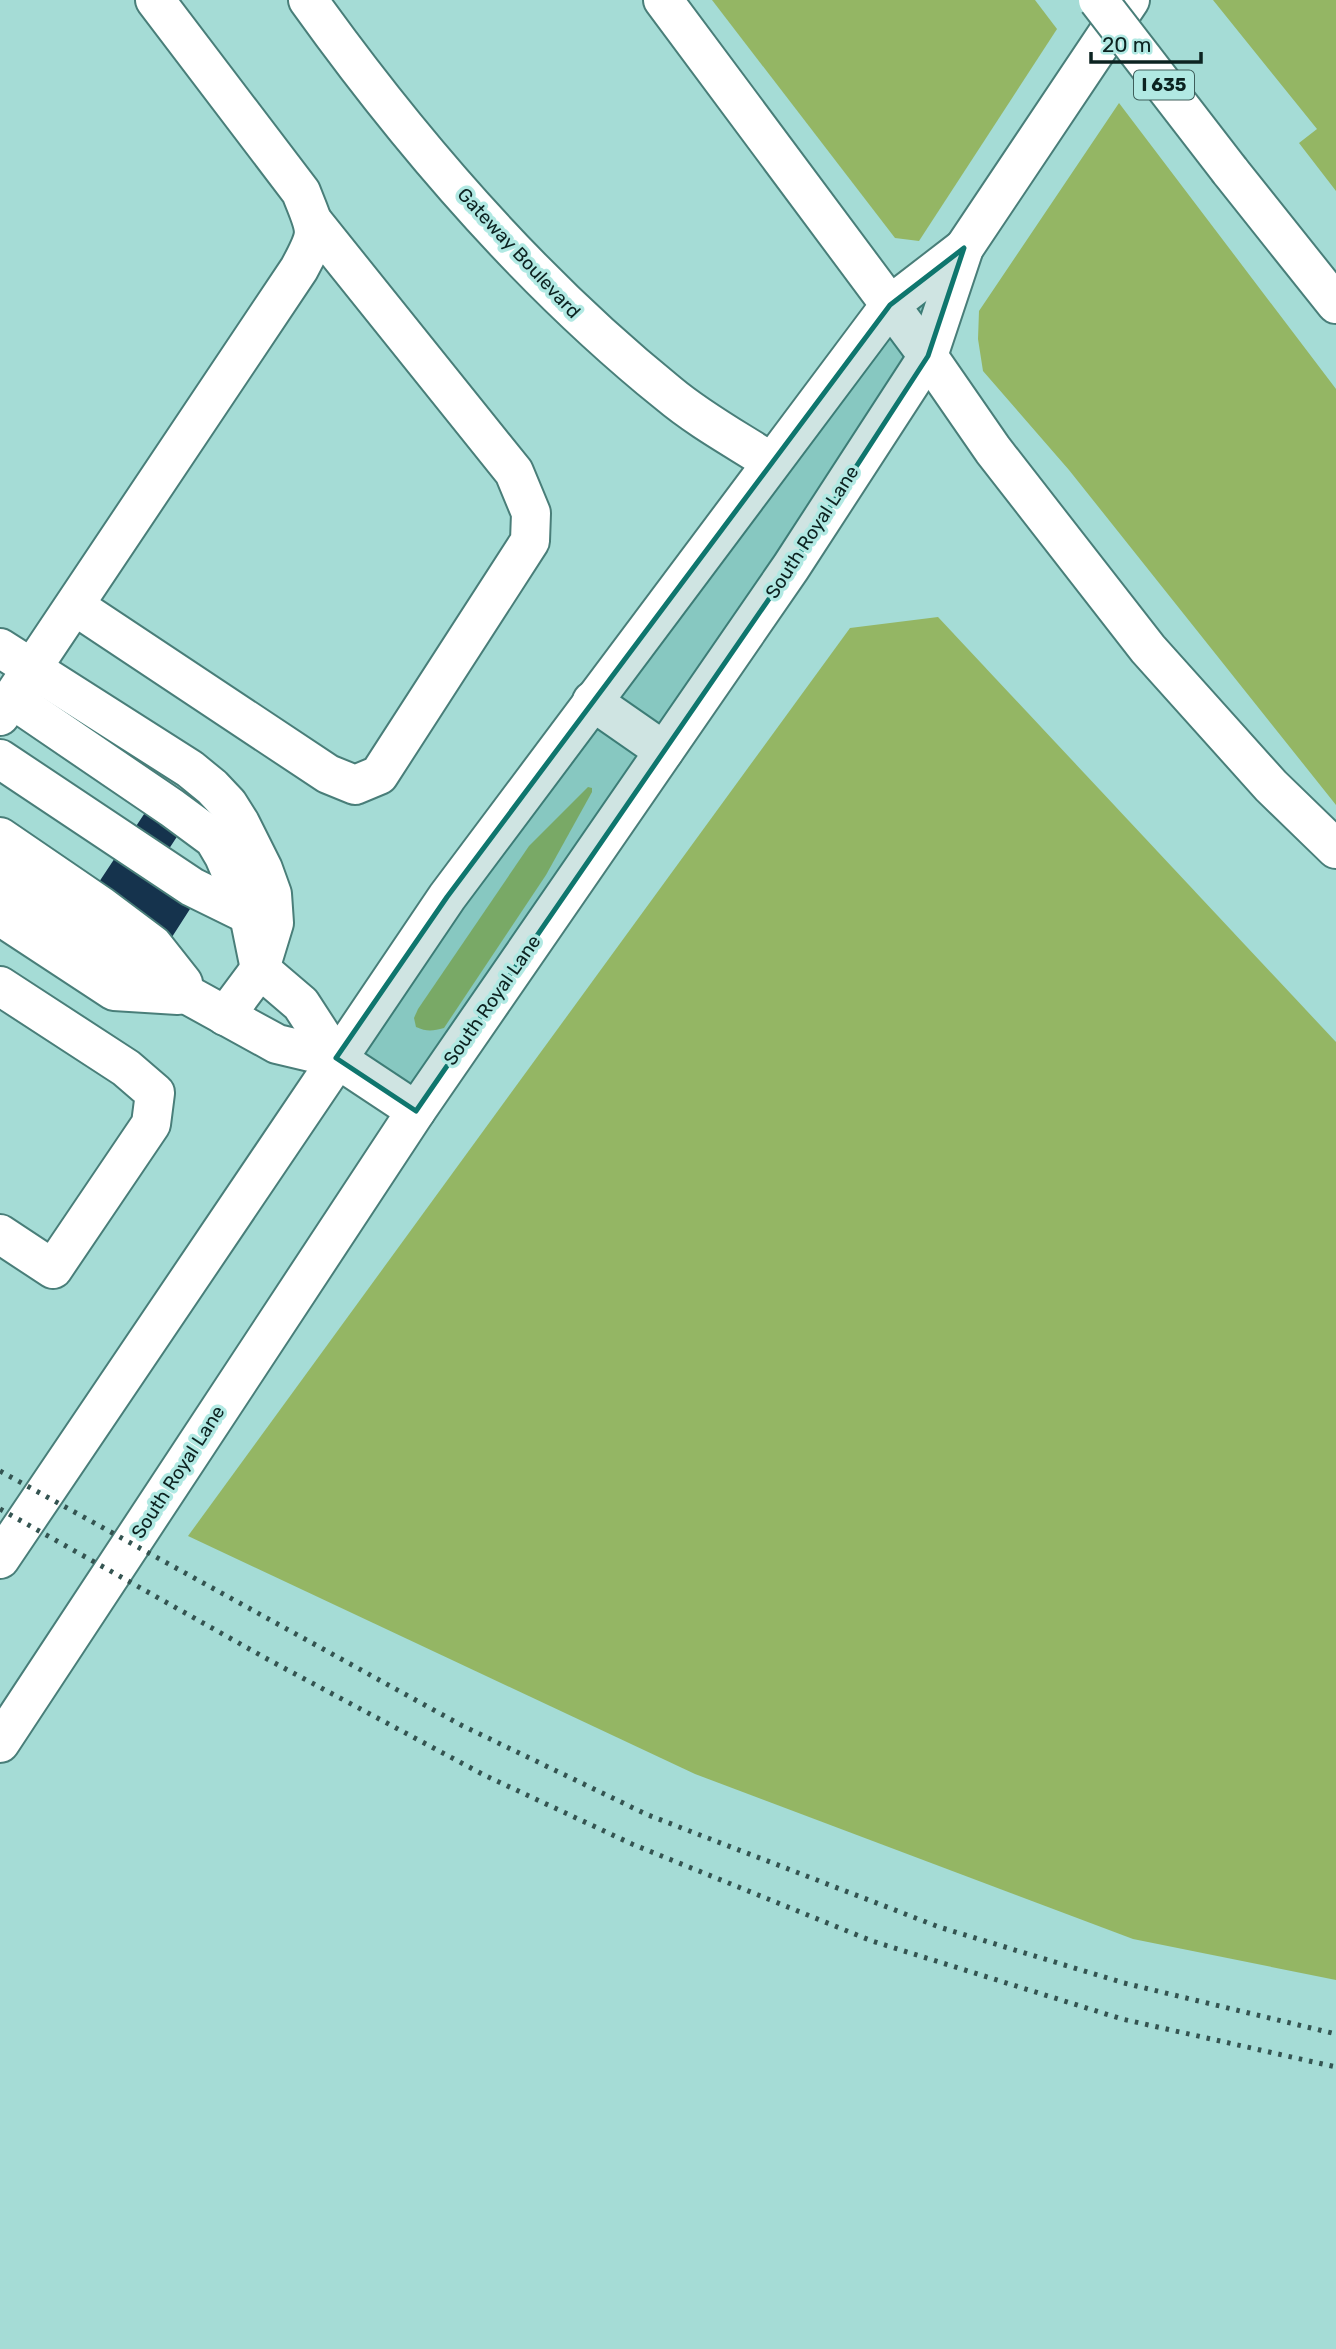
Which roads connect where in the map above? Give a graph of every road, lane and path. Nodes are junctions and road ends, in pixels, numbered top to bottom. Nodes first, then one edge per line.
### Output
1 (155, 0) edge
2 (308, 0) edge
3 (663, 0) edge
4 (1098, 0) edge
5 (1130, 0) edge
6 (314, 223) junction
7 (964, 248) junction
8 (1336, 304) edge
9 (890, 305) junction
10 (928, 356) junction
11 (771, 462) junction
12 (75, 606) junction
13 (0, 648) edge
14 (592, 701) junction
15 (11, 702) edge
16 (664, 751) junction
17 (0, 759) edge
18 (0, 837) edge
19 (1336, 849) edge
20 (0, 875) edge
21 (249, 915) junction
22 (0, 916) edge
23 (260, 969) junction
24 (0, 986) edge
25 (193, 996) junction
26 (225, 1016) junction
27 (336, 1058) junction
28 (416, 1111) junction
29 (0, 1234) edge
30 (0, 1559) edge
31 (0, 1743) edge

1 - 6 main road
2 - 11 main road, Gateway Boulevard
3 - 9 main road
4 - 8 main road, I 635, bridge
5 - 7 main road, South Royal Lane
6 - 12 main road
6 - 12 main road
7 - 9 main road, South Royal Lane
7 - 10 main road, South Royal Lane
9 - 10 main road
9 - 11 main road, South Royal Lane
10 - 16 main road, South Royal Lane
10 - 19 main road
11 - 14 main road, South Royal Lane
12 - 15 main road
13 - 15 main road
14 - 16 main road
14 - 27 main road, South Royal Lane
15 - 21 main road
15 - 23 main road
16 - 28 main road, South Royal Lane
17 - 21 main road
18 - 25 main road
20 - 25 main road
21 - 23 main road
22 - 25 main road
23 - 26 main road
23 - 27 main road
24 - 29 main road
25 - 26 main road
26 - 27 main road
27 - 28 main road
27 - 30 main road, South Royal Lane
28 - 31 main road, South Royal Lane

